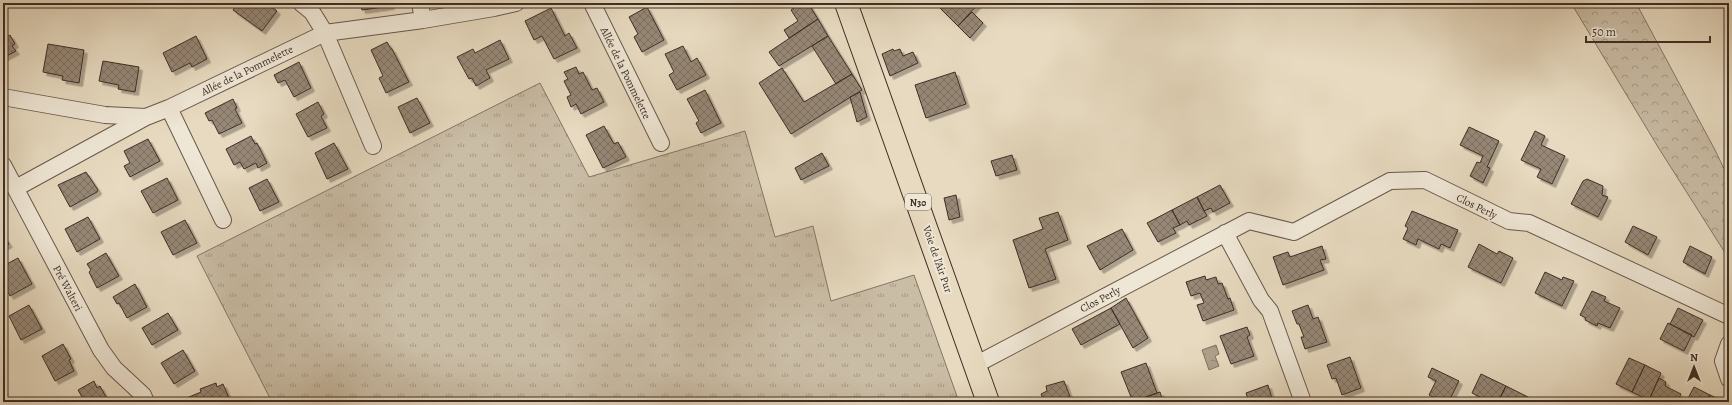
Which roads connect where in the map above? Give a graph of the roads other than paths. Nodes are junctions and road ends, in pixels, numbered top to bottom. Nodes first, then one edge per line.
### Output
1 (301, 3) edge
2 (420, 3) edge
3 (516, 3) edge
4 (592, 3) edge
5 (846, 3) edge
6 (423, 20) junction
7 (325, 32) junction
8 (3, 97) edge
9 (169, 108) junction
10 (146, 117) junction
11 (661, 143) dead end
12 (373, 146) dead end
13 (3, 165) edge
14 (16, 188) junction
15 (223, 220) dead end
16 (1225, 233) junction
17 (1729, 316) edge
18 (1729, 344) edge
19 (975, 365) junction
20 (1729, 379) edge
21 (146, 402) edge
22 (988, 402) edge
23 (1303, 402) edge

1 - 7 street
2 - 6 street
3 - 6 street, Allée de la Pommelette
4 - 11 street, Allée de la Pommelette
5 - 19 main road, Voie de l'Air Pur / N30
6 - 7 street, Allée de la Pommelette
7 - 9 street, Allée de la Pommelette
7 - 12 street
8 - 10 street, Allée de la Pommelette
9 - 10 street, Allée de la Pommelette
9 - 15 street
10 - 14 street, Allée de la Pommelette
13 - 14 street, Pré Walteri
14 - 21 street, Pré Walteri
16 - 17 street, Clos Perly
16 - 19 street, Clos Perly
16 - 23 street
18 - 20 street
19 - 22 main road, Voie de l'Air Pur / N30

